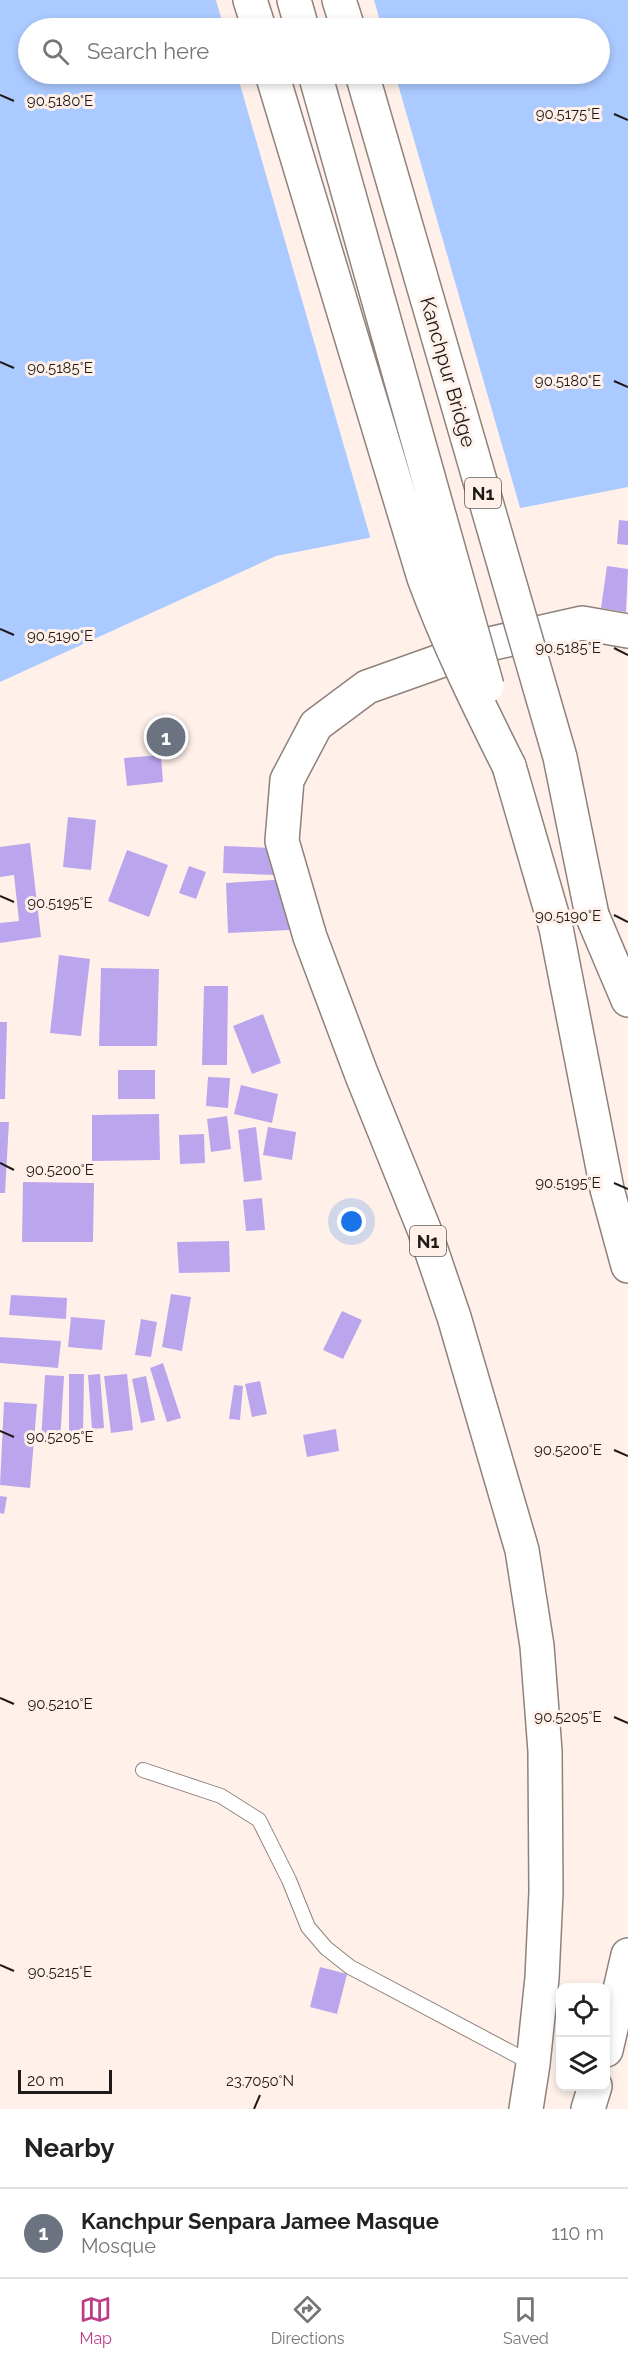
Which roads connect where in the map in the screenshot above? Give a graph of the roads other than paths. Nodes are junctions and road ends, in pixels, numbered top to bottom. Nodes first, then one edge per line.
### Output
1 (250, 0) edge
2 (294, 0) edge
3 (339, 0) edge
4 (256, 18) edge
5 (299, 18) edge
6 (345, 18) edge
7 (275, 84) edge
8 (318, 84) edge
9 (365, 84) edge
10 (628, 631) edge
11 (509, 766) junction
12 (628, 1000) edge
13 (628, 1266) edge
14 (143, 1770) dead end
15 (628, 1955) edge
16 (609, 2037) edge
17 (533, 2064) junction
18 (593, 2091) edge
19 (526, 2109) edge
20 (588, 2109) edge

1 - 4 highway
2 - 5 highway
3 - 6 highway
7 - 11 highway, bridge
8 - 11 highway, N1, bridge
9 - 12 highway, Kanchpur Bridge / N1, bridge
10 - 17 highway, N1
11 - 13 highway, N1
14 - 17 lane
15 - 16 highway
17 - 19 highway, N1
18 - 20 highway

